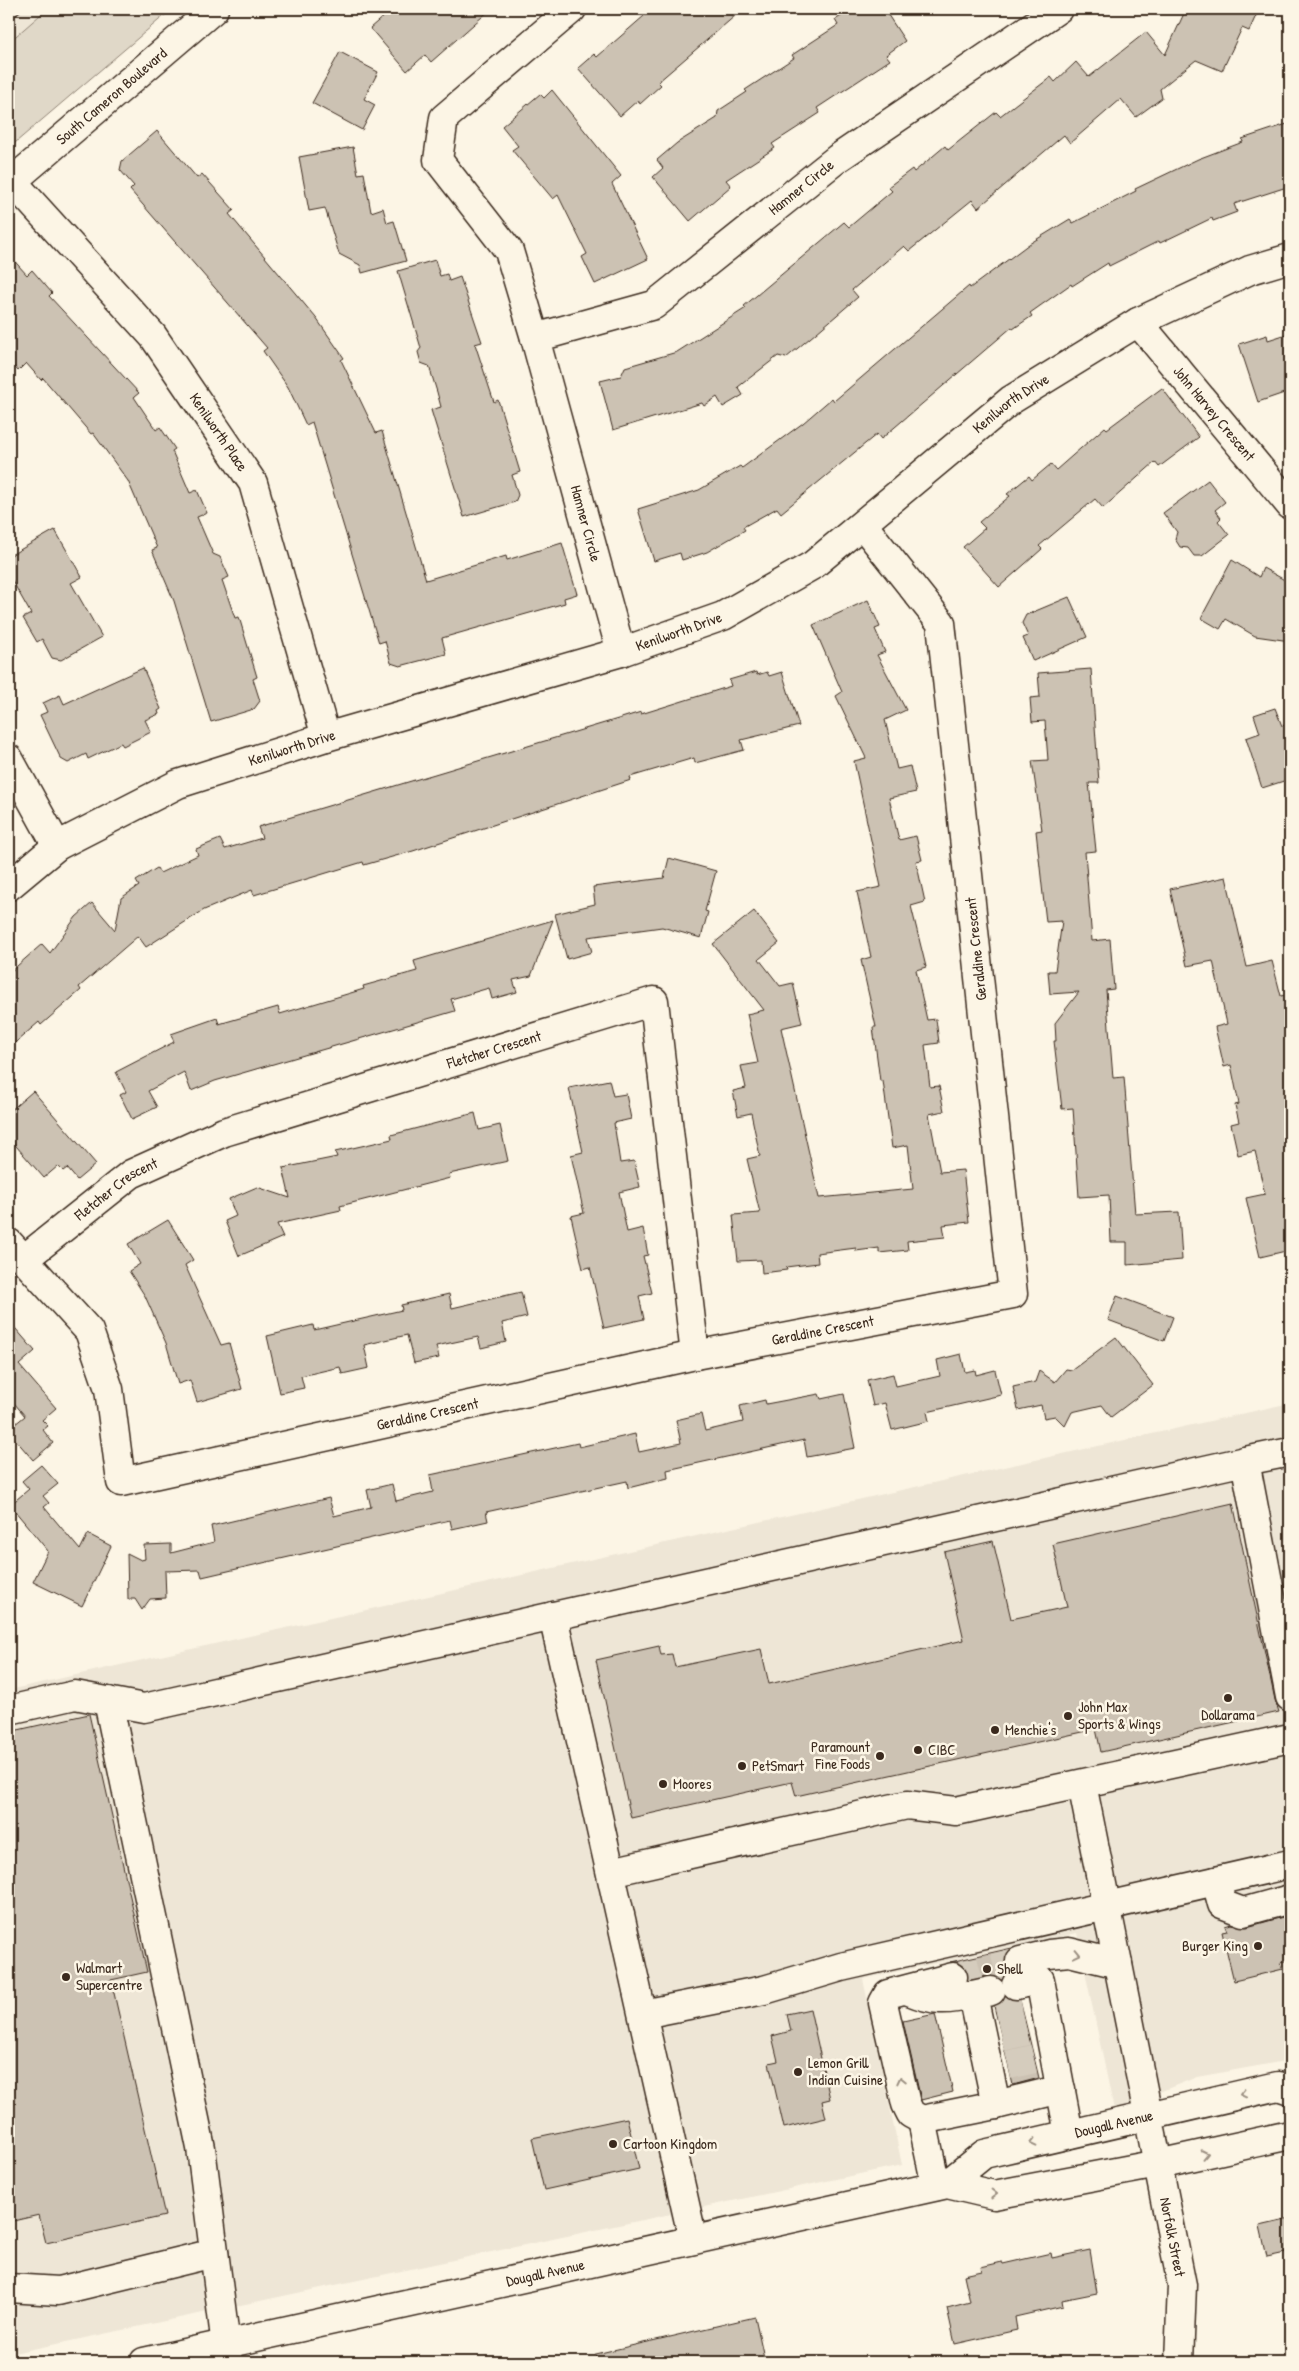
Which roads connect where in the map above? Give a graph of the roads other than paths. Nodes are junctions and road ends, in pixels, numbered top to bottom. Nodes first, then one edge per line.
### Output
1 (214, 9) edge
2 (572, 9) edge
3 (1058, 9) edge
4 (11, 183) edge
5 (1290, 258) edge
6 (1138, 322) junction
7 (535, 338) junction
8 (1290, 505) edge
9 (863, 526) junction
10 (621, 652) junction
11 (326, 737) junction
12 (9, 759) edge
13 (57, 846) junction
14 (9, 886) edge
15 (16, 1251) edge
16 (695, 1355) junction
17 (1290, 1452) edge
18 (1245, 1461) junction
19 (553, 1616) junction
20 (1290, 1697) edge
21 (108, 1701) junction
22 (9, 1710) edge
23 (1290, 1738) edge
24 (1082, 1784) junction
25 (1290, 1864) edge
26 (611, 1872) junction
27 (1216, 1881) junction
28 (1290, 1900) edge
29 (1106, 1906) junction
30 (1118, 1964) junction
31 (1009, 2001) junction
32 (643, 2014) junction
33 (1021, 2062) junction
34 (1060, 2089) junction
35 (1290, 2090) edge
36 (996, 2105) junction
37 (1148, 2115) junction
38 (922, 2120) junction
39 (1069, 2134) junction
40 (1290, 2136) edge
41 (1158, 2164) junction
42 (942, 2185) junction
43 (694, 2240) junction
44 (214, 2252) junction
45 (9, 2288) edge
46 (227, 2353) edge
47 (144, 2362) edge
48 (1179, 2362) edge

1 - 4 street, South Cameron Boulevard
2 - 7 street, Hamner Circle
3 - 7 street, Hamner Circle
4 - 11 street, Kenilworth Place
5 - 6 street, Kenilworth Drive
6 - 8 street, John Harvey Crescent
6 - 9 street, Kenilworth Drive
7 - 10 street, Hamner Circle
9 - 10 street, Kenilworth Drive
9 - 16 street, Geraldine Crescent
10 - 11 street, Kenilworth Drive
11 - 13 street, Kenilworth Drive
12 - 13 street
13 - 14 street, Kenilworth Drive
15 - 16 street, Geraldine Crescent
15 - 16 street, Fletcher Crescent
17 - 18 street
18 - 19 street
18 - 20 street
19 - 21 street
19 - 26 street
21 - 22 street
21 - 44 street
23 - 24 street
24 - 26 street
24 - 29 street, Norfolk Street
25 - 27 street
26 - 32 street
27 - 28 street
27 - 29 street
29 - 30 street, Norfolk Street
29 - 32 street
31 -> 30 street
30 - 37 street, Norfolk Street
31 - 33 street
31 - 33 street
38 -> 31 street
32 - 43 street
33 - 34 street
33 - 36 street
34 - 36 street
34 - 39 street
35 -> 37 street, Dougall Avenue
36 - 38 street
37 - 39 street, Dougall Avenue
37 - 41 street, Norfolk Street
38 - 42 street
39 -> 42 street, Dougall Avenue
41 -> 40 street, Dougall Avenue
42 -> 41 street, Dougall Avenue
41 - 48 street, Norfolk Street
42 - 43 street, Dougall Avenue
43 - 46 street, Dougall Avenue
44 - 45 street
44 - 46 street
46 - 47 street, Dougall Avenue

